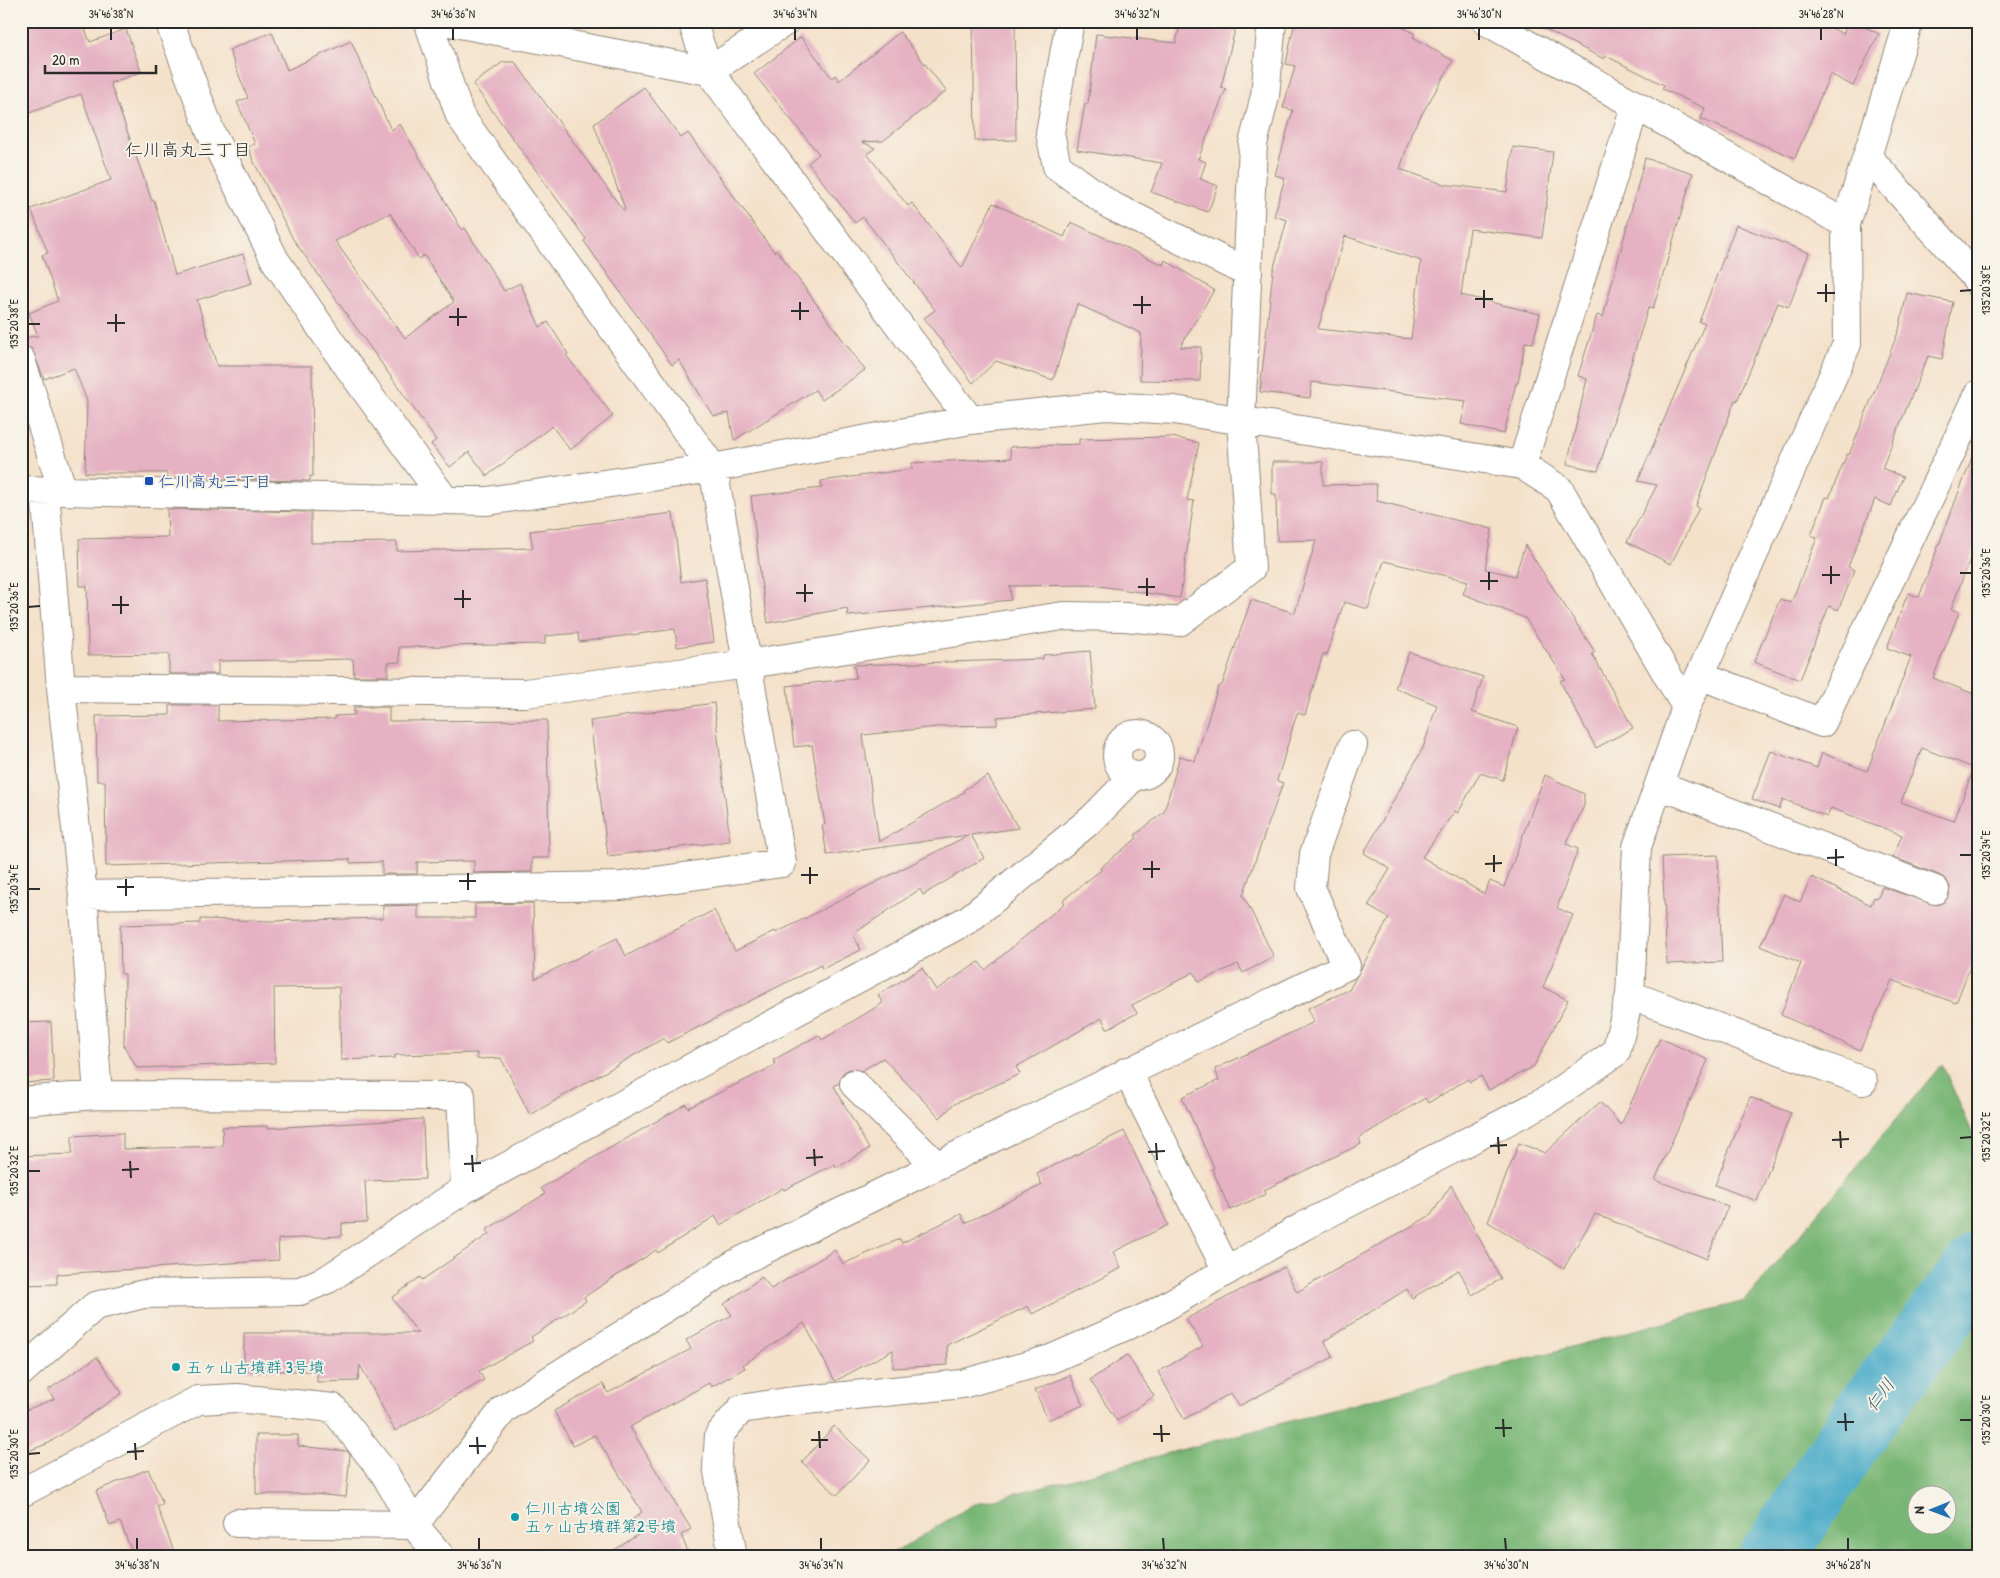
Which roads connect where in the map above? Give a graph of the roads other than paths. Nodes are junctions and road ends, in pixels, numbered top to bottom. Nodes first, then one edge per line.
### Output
1 (169, 21) edge
2 (428, 21) edge
3 (444, 21) edge
4 (692, 21) edge
5 (786, 21) edge
6 (1070, 21) edge
7 (1272, 21) edge
8 (1486, 21) edge
9 (1909, 21) edge
10 (709, 71) junction
11 (1635, 107) junction
12 (1868, 157) junction
13 (1846, 224) junction
14 (1248, 272) junction
15 (1979, 284) edge
16 (21, 360) edge
17 (1979, 394) edge
18 (970, 420) junction
19 (1242, 420) junction
20 (1522, 465) junction
21 (713, 468) junction
22 (43, 491) edge
23 (445, 500) junction
24 (748, 664) junction
25 (1700, 675) junction
26 (61, 688) junction
27 (1686, 707) junction
28 (1353, 745) dead end
29 (1134, 776) dead end
30 (1659, 785) junction
31 (1935, 890) dead end
32 (83, 895) junction
33 (1630, 994) junction
34 (1127, 1071) junction
35 (1863, 1081) dead end
36 (854, 1084) dead end
37 (98, 1095) junction
38 (21, 1101) edge
39 (936, 1165) junction
40 (466, 1189) junction
41 (1227, 1271) junction
42 (21, 1372) edge
43 (21, 1493) edge
44 (237, 1523) dead end
45 (414, 1525) junction
46 (441, 1557) edge
47 (733, 1557) edge

1 - 23 street
2 - 21 street
3 - 10 street
4 - 10 street
5 - 10 street
6 - 14 street
7 - 14 street
8 - 11 street
9 - 12 street
10 - 18 street
11 - 13 street
11 - 20 street
12 - 13 street
12 - 15 street
13 - 25 street
14 - 19 street
16 - 22 street
17 - 25 street
18 - 19 street
18 - 21 street
19 - 20 street
19 - 24 street
20 - 27 street
21 - 23 street
21 - 24 street
22 - 23 street
22 - 26 street
24 - 26 street
24 - 32 street
25 - 27 street
26 - 32 street
27 - 30 street
28 - 34 street
29 - 40 street
30 - 31 street
30 - 33 street
32 - 37 street
33 - 35 street
33 - 41 street
34 - 39 street
34 - 41 street
36 - 39 street
37 - 38 street
37 - 40 street
39 - 45 street
40 - 42 street
41 - 47 street
43 - 45 street
44 - 45 street
45 - 46 street

